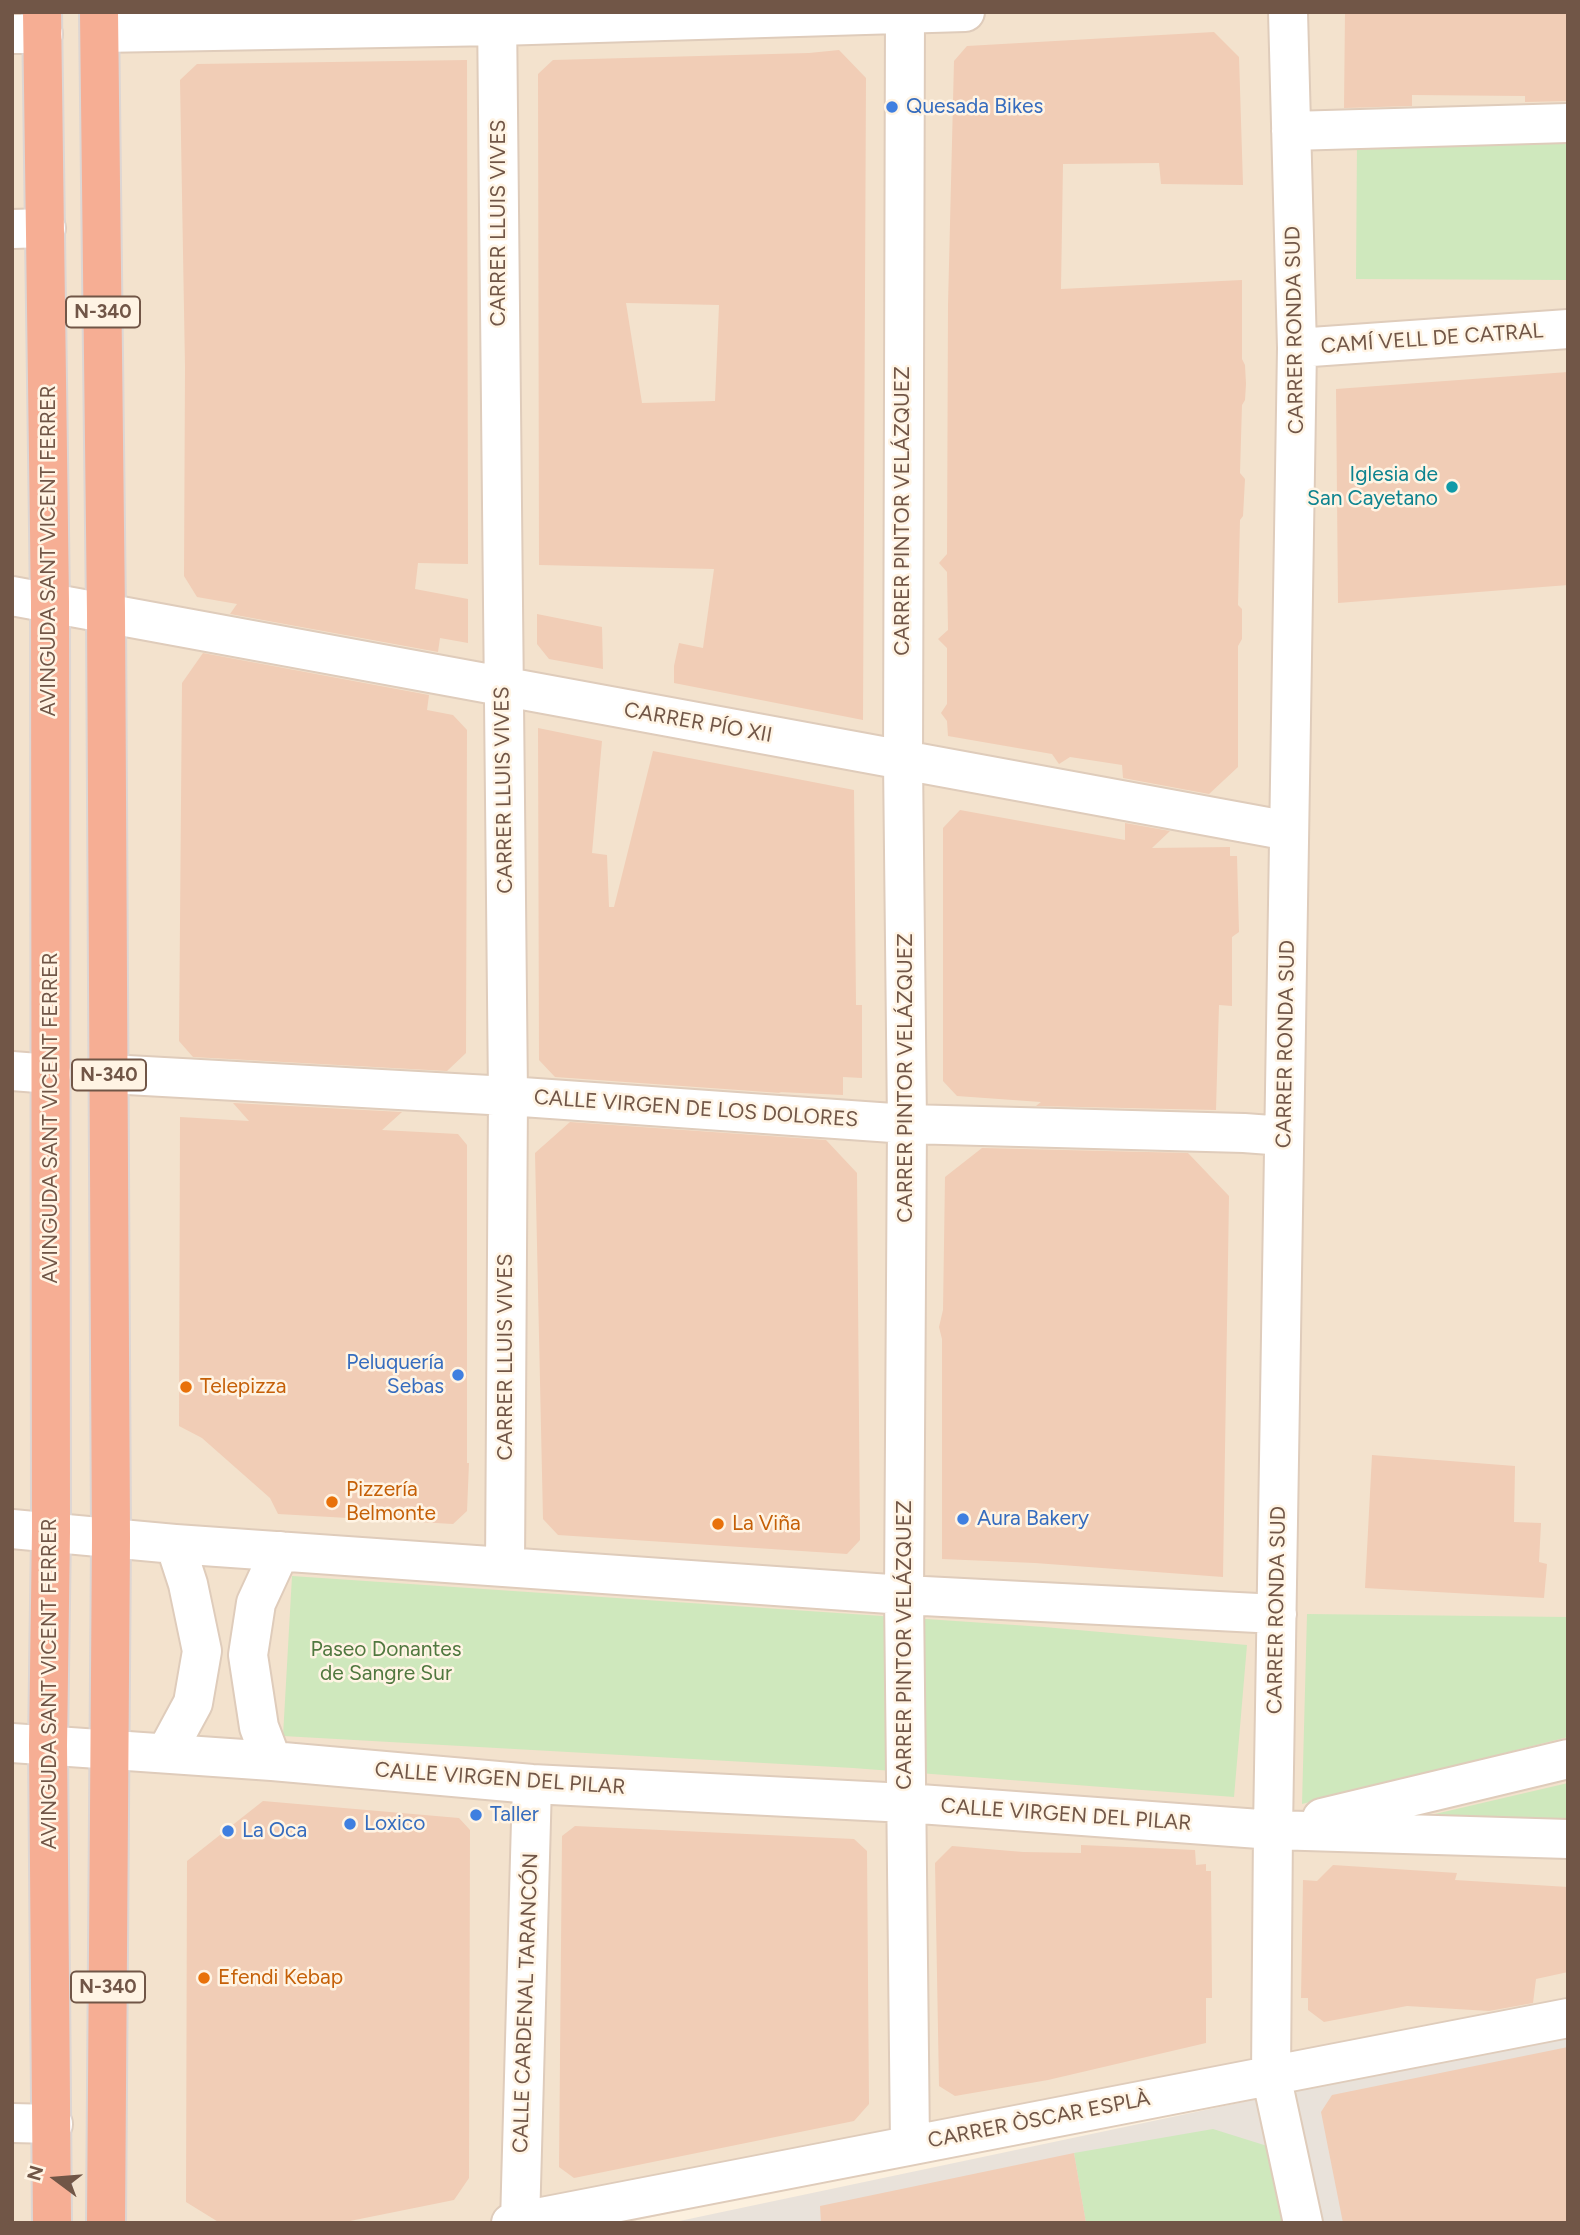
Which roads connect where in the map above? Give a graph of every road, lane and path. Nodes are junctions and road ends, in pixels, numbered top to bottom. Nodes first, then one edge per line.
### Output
1 (965, 12) edge
2 (1288, 12) edge
3 (905, 14) edge
4 (497, 19) edge
5 (100, 23) edge
6 (32, 27) edge
7 (1568, 123) edge
8 (1291, 131) junction
9 (29, 229) edge
10 (1568, 329) edge
11 (1297, 348) junction
12 (12, 596) edge
13 (50, 602) junction
14 (106, 613) junction
15 (503, 687) junction
16 (903, 761) junction
17 (1289, 831) junction
18 (12, 1071) edge
19 (51, 1074) junction
20 (110, 1074) junction
21 (508, 1096) junction
22 (907, 1124) junction
23 (1284, 1136) junction
24 (12, 1529) edge
25 (51, 1532) junction
26 (111, 1538) junction
27 (175, 1544) junction
28 (280, 1551) junction
29 (505, 1567) junction
30 (904, 1595) junction
31 (1278, 1614) junction
32 (30, 1744) edge
33 (111, 1751) junction
34 (166, 1753) junction
35 (1568, 1759) edge
36 (272, 1761) junction
37 (532, 1784) junction
38 (906, 1803) junction
39 (1273, 1830) junction
40 (1568, 1839) edge
41 (1568, 2018) edge
42 (1271, 2075) junction
43 (12, 2123) edge
44 (53, 2124) junction
45 (910, 2145) junction
46 (517, 2222) edge
47 (52, 2223) edge
48 (106, 2223) edge
49 (1303, 2223) edge

1 - 3 street
2 - 8 street, CARRER RONDA SUD
3 - 4 street
3 - 16 street, CARRER PINTOR VELÁZQUEZ
4 - 5 street
4 - 15 street, CARRER LLUIS VIVES
5 - 14 highway, N-340
6 - 9 highway, AVINGUDA SANT VICENT FERRER / N-340
7 - 8 street
8 - 11 street, CARRER RONDA SUD
9 - 13 highway, AVINGUDA SANT VICENT FERRER / N-340
10 - 11 street, CAMÍ VELL DE CATRAL
11 - 17 street, CARRER RONDA SUD
12 - 13 street, CARRER PÍO XII
13 - 14 street, CARRER PÍO XII
13 - 19 highway, AVINGUDA SANT VICENT FERRER / N-340
14 - 15 street, CARRER PÍO XII
14 - 20 highway, N-340
15 - 16 street, CARRER PÍO XII
15 - 21 street, CARRER LLUIS VIVES
16 - 17 street, CARRER PÍO XII
16 - 22 street, CARRER PINTOR VELÁZQUEZ
17 - 23 street, CARRER RONDA SUD
18 - 19 street
19 - 25 highway, AVINGUDA SANT VICENT FERRER / N-340
20 - 21 street, CALLE VIRGEN DE LOS DOLORES
20 - 26 highway, N-340
21 - 22 street, CALLE VIRGEN DE LOS DOLORES
21 - 29 street, CARRER LLUIS VIVES
22 - 23 street, CALLE VIRGEN DE LOS DOLORES
22 - 30 street, CARRER PINTOR VELÁZQUEZ
23 - 31 street, CARRER RONDA SUD
24 - 25 street
25 - 26 street
25 - 32 highway, AVINGUDA SANT VICENT FERRER / N-340
26 - 27 street
26 - 33 highway, N-340
27 - 28 street
27 - 34 street
28 - 29 street
28 - 36 street
29 - 30 street
30 - 31 street
30 - 38 street, CARRER PINTOR VELÁZQUEZ
31 - 39 street, CARRER RONDA SUD
32 - 33 street, CALLE VIRGEN DEL PILAR
32 - 44 highway, AVINGUDA SANT VICENT FERRER / N-340
33 - 34 street, CALLE VIRGEN DEL PILAR
33 - 48 highway, N-340
34 - 36 street, CALLE VIRGEN DEL PILAR
35 - 39 street
36 - 37 street, CALLE VIRGEN DEL PILAR
37 - 38 street, CALLE VIRGEN DEL PILAR
37 - 46 street, CALLE CARDENAL TARANCÓN
38 - 39 street, CALLE VIRGEN DEL PILAR
38 - 45 street, CARRER PINTOR VELÁZQUEZ
39 - 40 street, CALLE VIRGEN DEL PILAR
39 - 42 street, CARRER RONDA SUD
41 - 42 street, CARRER ÒSCAR ESPLÀ
42 - 45 street, CARRER ÒSCAR ESPLÀ
42 - 49 street, CARRER RONDA SUD
43 - 44 street
44 - 47 highway, AVINGUDA SANT VICENT FERRER / N-340
45 - 46 street, CARRER ÒSCAR ESPLÀ

